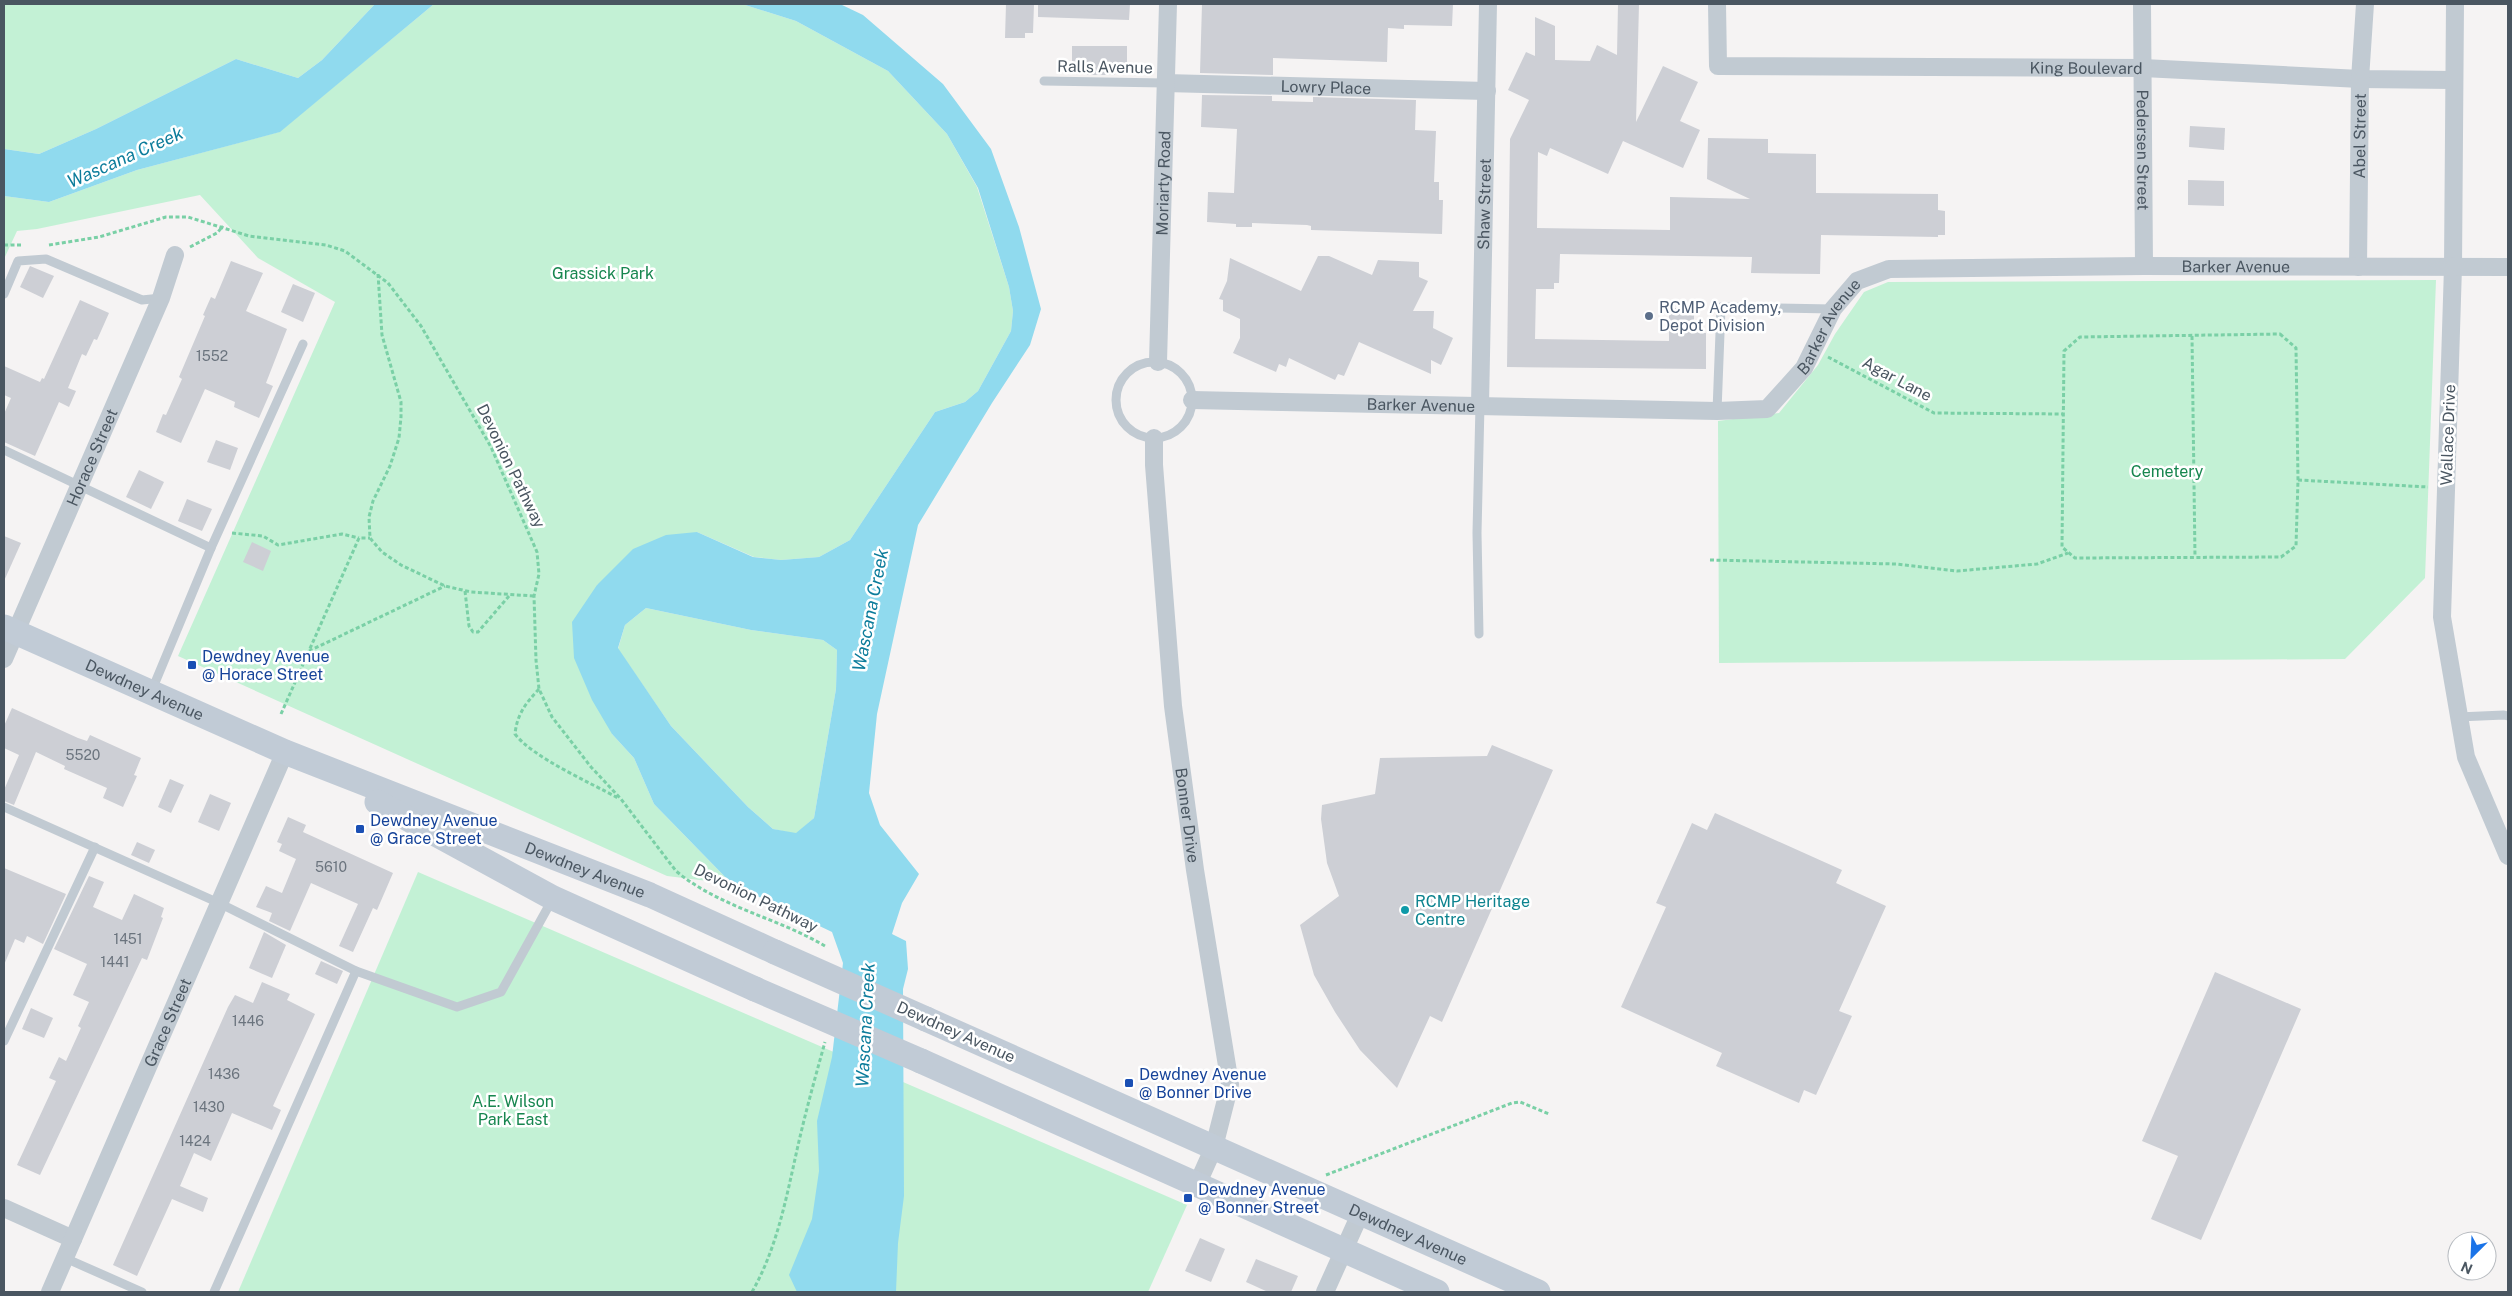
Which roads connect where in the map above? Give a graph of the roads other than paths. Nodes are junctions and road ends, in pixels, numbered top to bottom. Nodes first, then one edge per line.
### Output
1 (1168, 4) edge
2 (1488, 4) edge
3 (1717, 4) edge
4 (2142, 4) edge
5 (2365, 4) edge
6 (2455, 4) edge
7 (2143, 68) junction
8 (2360, 79) junction
9 (2453, 80) junction
10 (1044, 81) dead end
11 (1165, 83) junction
12 (1487, 91) junction
13 (175, 254) road end
14 (2144, 266) junction
15 (2453, 266) junction
16 (2358, 267) junction
17 (2508, 267) edge
18 (4, 294) edge
19 (161, 298) junction
20 (1833, 309) junction
21 (304, 344) dead end
22 (1158, 362) junction
23 (1192, 400) junction
24 (1480, 405) junction
25 (1717, 411) junction
26 (1154, 438) junction
27 (4, 450) edge
28 (80, 486) junction
29 (211, 548) junction
30 (10, 630) edge
31 (1479, 634) dead end
32 (4, 659) edge
33 (151, 693) junction
34 (2508, 716) edge
35 (2457, 717) junction
36 (285, 752) junction
37 (4, 807) edge
38 (95, 847) junction
39 (2508, 856) edge
40 (553, 898) junction
41 (219, 903) junction
42 (356, 971) junction
43 (4, 1041) edge
44 (1214, 1147) junction
45 (1197, 1185) junction
46 (4, 1208) edge
47 (1361, 1212) junction
48 (73, 1239) junction
49 (1343, 1251) junction
50 (65, 1258) junction
51 (50, 1292) edge
52 (142, 1292) edge
53 (214, 1292) edge
54 (1325, 1292) edge
55 (1437, 1292) edge
56 (1538, 1292) edge

1 - 11 street, Moriarty Road
2 - 12 street, Shaw Street
3 - 7 street, King Boulevard
4 - 7 street, Pedersen Street
5 - 8 street, Abel Street
6 - 9 street, Wallace Drive
7 - 8 street, King Boulevard
7 - 14 street, Pedersen Street
8 - 9 street, King Boulevard
8 - 16 street, Abel Street
9 - 15 street, Wallace Drive
10 - 11 lane, Ralls Avenue
11 - 12 street, Lowry Place
11 - 22 street, Moriarty Road
12 - 24 street, Shaw Street
13 - 19 street, Horace Street
14 - 16 street, Barker Avenue
14 - 20 street, Barker Avenue
15 - 16 street, Barker Avenue
15 - 17 street, Barker Avenue
15 - 35 street, Wallace Drive
18 - 19 lane
19 - 28 street, Horace Street
20 - 25 street, Barker Avenue
20 - 25 lane
21 - 29 lane
22 - 23 lane
22 - 26 lane
23 - 24 street, Barker Avenue
23 - 26 lane
24 - 25 street, Barker Avenue
24 - 31 lane
26 - 44 street, Bonner Drive
27 - 28 lane
28 - 29 lane
28 - 30 street, Horace Street
29 - 33 lane
30 - 32 street, Horace Street
30 - 33 main road, Dewdney Avenue
33 - 36 main road, Dewdney Avenue
34 - 35 lane
35 - 39 street, Wallace Drive
36 - 40 main road, Dewdney Avenue
36 - 41 street, Grace Street
36 - 44 main road, Dewdney Avenue, bridge
37 - 38 lane
38 - 41 lane
38 - 43 lane
40 - 42 lane
40 - 45 main road, Dewdney Avenue, bridge
41 - 42 lane
41 - 48 street, Grace Street
42 - 53 lane
44 - 45 street, Bonner Drive
44 - 47 main road, Dewdney Avenue
45 - 49 main road, Dewdney Avenue
46 - 48 street
47 - 49 street
47 - 56 main road, Dewdney Avenue
48 - 50 street, Grace Street
49 - 54 street
49 - 55 main road, Dewdney Avenue
50 - 51 street, Grace Street
50 - 52 lane

